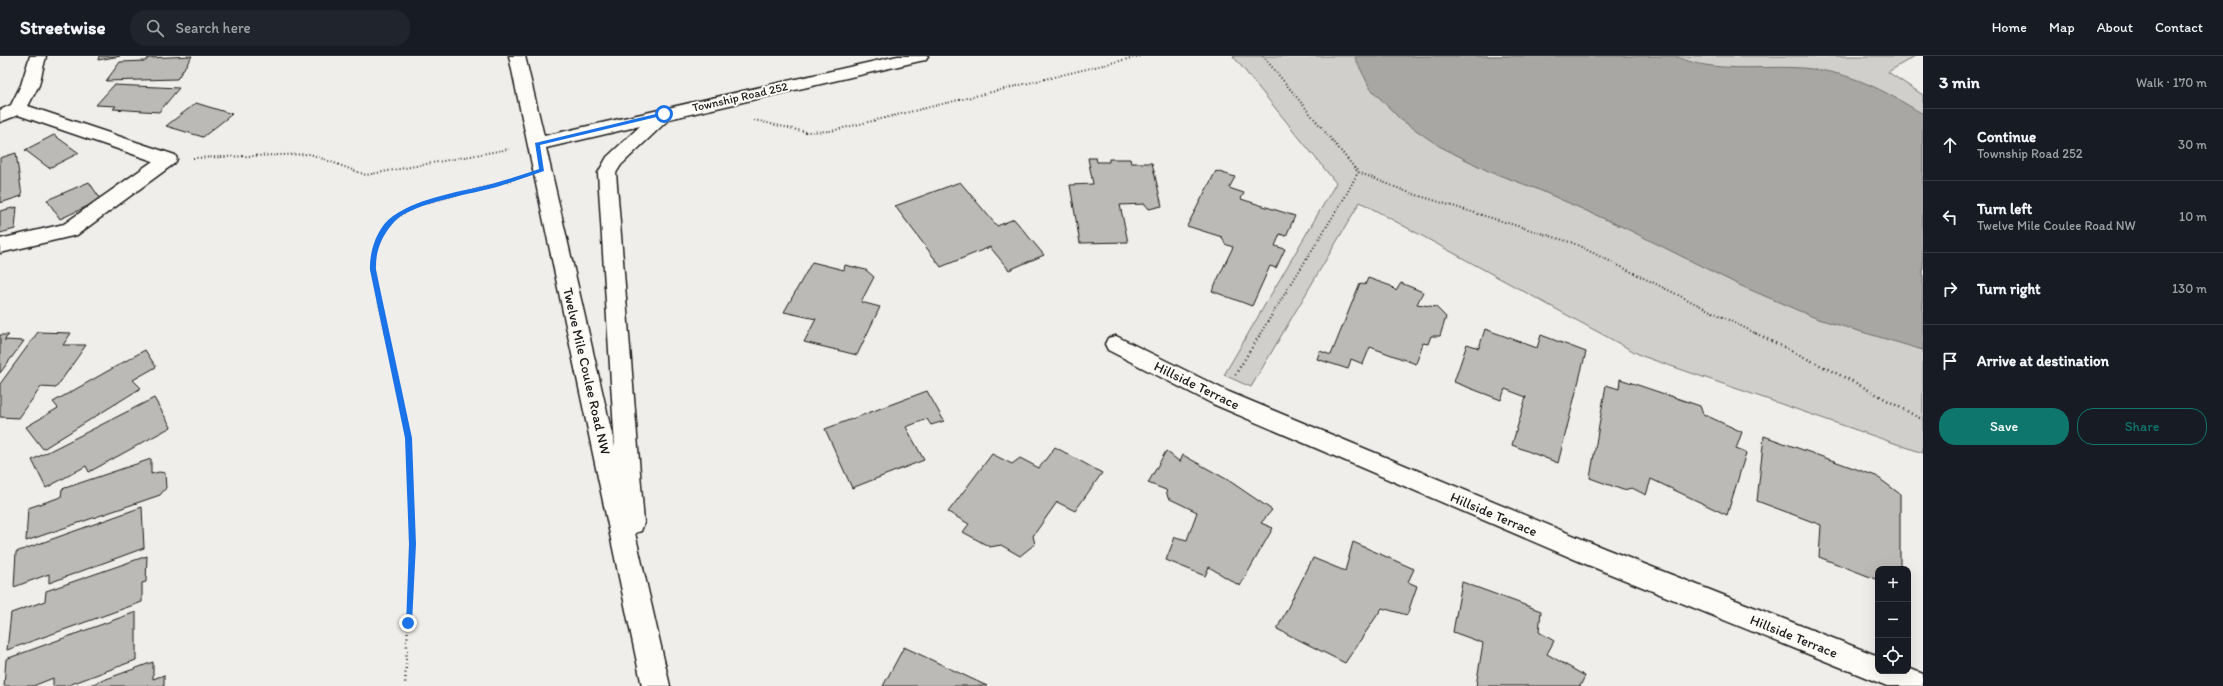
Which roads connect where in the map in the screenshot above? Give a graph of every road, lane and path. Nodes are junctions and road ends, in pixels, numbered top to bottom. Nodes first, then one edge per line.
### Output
1 (38, 56) edge
2 (517, 56) edge
3 (920, 56) edge
4 (1140, 56) edge
5 (1263, 56) edge
6 (18, 109) junction
7 (664, 114) junction
8 (0, 116) edge
9 (747, 120) dead end
10 (537, 144) junction
11 (168, 159) junction
12 (542, 170) junction
13 (1358, 172) junction
14 (0, 246) edge
15 (1116, 344) dead end
16 (1221, 398) junction
17 (1923, 420) edge
18 (638, 598) junction
19 (1875, 669) edge
20 (1889, 674) edge
21 (405, 686) edge
22 (656, 686) edge
23 (1919, 686) edge

1 - 6 street
2 - 10 street, Twelve Mile Coulee Road NW
3 - 7 street, Township Road 252
4 - 9 path
5 - 13 path
6 - 8 street
6 - 11 street
7 - 10 street, Township Road 252
7 - 18 street
10 - 11 path
10 - 12 street, Twelve Mile Coulee Road NW
11 - 14 street
12 - 18 street, Twelve Mile Coulee Road NW
12 - 21 path
13 - 16 path
13 - 17 path
15 - 16 street, Hillside Terrace
16 - 19 street, Hillside Terrace
18 - 22 street, Twelve Mile Coulee Road NW
20 - 23 street

